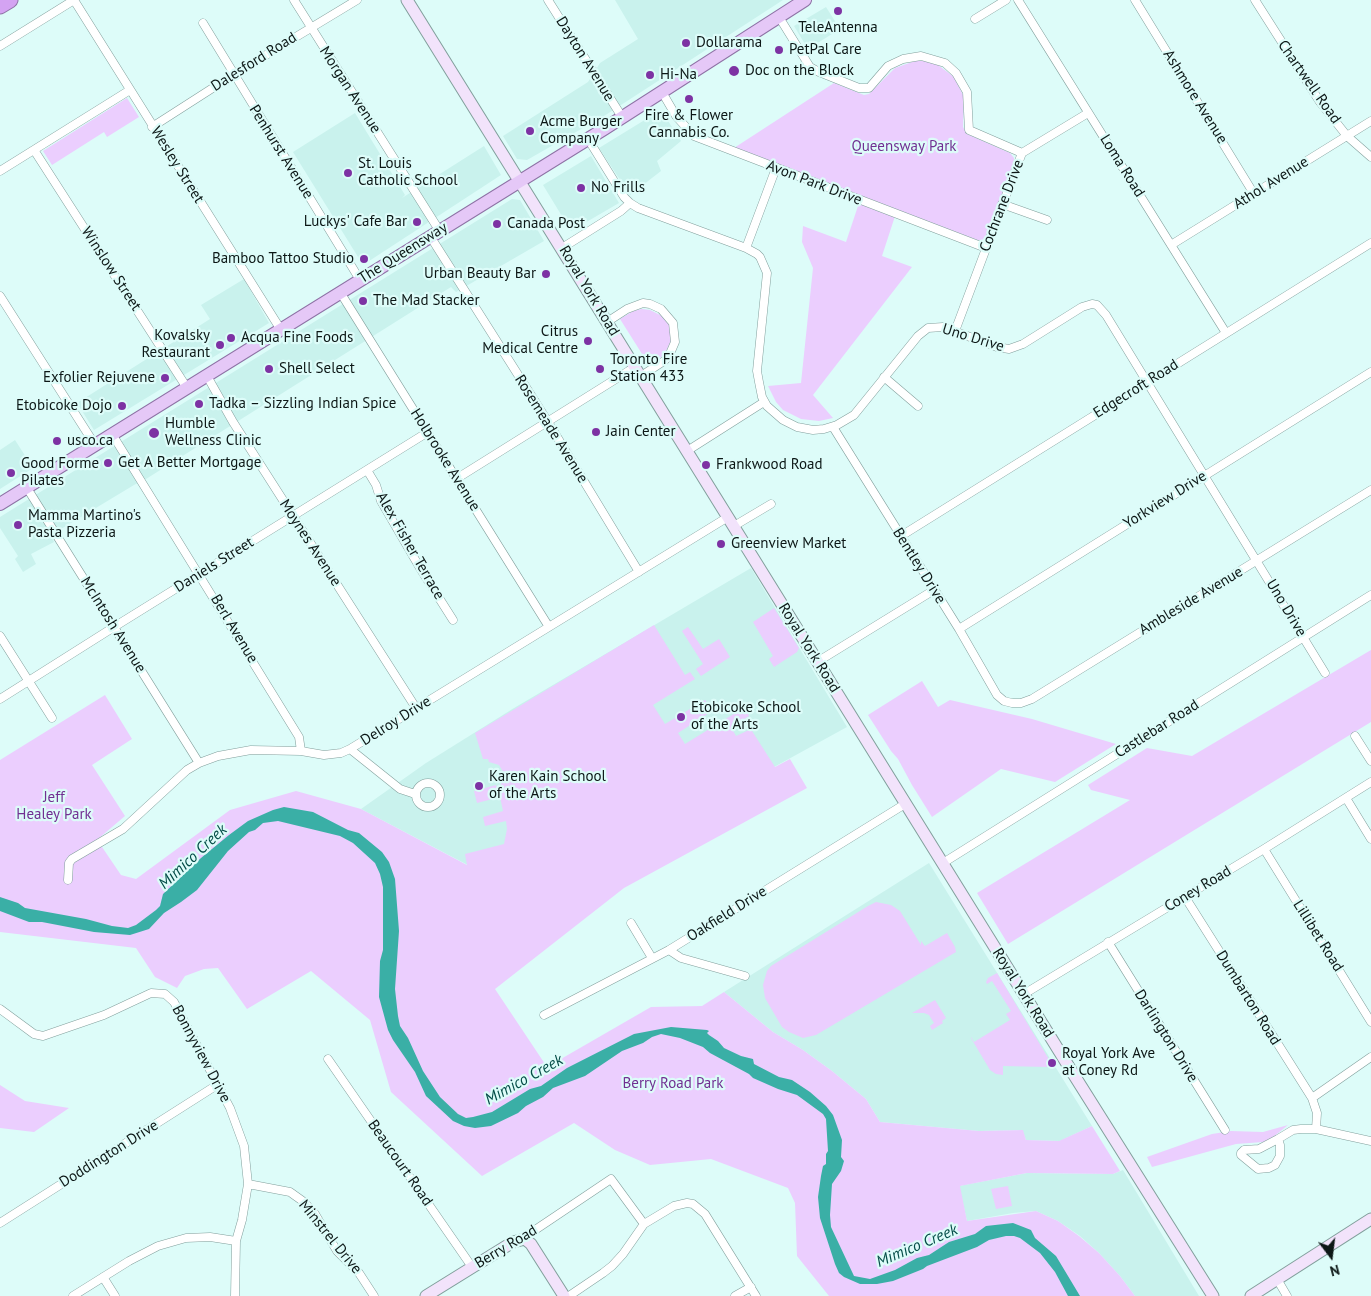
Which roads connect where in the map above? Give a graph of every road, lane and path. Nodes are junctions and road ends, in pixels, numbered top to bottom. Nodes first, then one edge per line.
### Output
1 (10, 0) edge
2 (74, 0) edge
3 (294, 0) edge
4 (357, 0) edge
5 (407, 0) edge
6 (548, 0) edge
7 (805, 0) edge
8 (1006, 0) edge
9 (1018, 0) edge
10 (1135, 0) edge
11 (1255, 0) edge
12 (0, 6) edge
13 (779, 17) junction
14 (975, 19) dead end
15 (204, 23) dead end
16 (311, 27) junction
17 (0, 46) edge
18 (233, 75) junction
19 (130, 90) junction
20 (662, 92) junction
21 (1088, 113) junction
22 (622, 117) junction
23 (1371, 121) edge
24 (152, 127) junction
25 (1347, 136) junction
26 (588, 139) junction
27 (34, 150) junction
28 (1022, 153) junction
29 (1371, 157) edge
30 (776, 168) junction
31 (0, 172) edge
32 (520, 181) junction
33 (1254, 194) junction
34 (630, 203) junction
35 (1002, 204) junction
36 (1047, 220) dead end
37 (434, 233) junction
38 (1371, 243) edge
39 (1171, 245) junction
40 (562, 248) junction
41 (746, 248) junction
42 (986, 248) junction
43 (360, 280) junction
44 (340, 292) junction
45 (0, 296) edge
46 (607, 322) junction
47 (280, 330) junction
48 (955, 331) junction
49 (1226, 332) junction
50 (638, 372) junction
51 (1371, 372) edge
52 (207, 376) junction
53 (884, 377) junction
54 (1147, 383) junction
55 (188, 388) junction
56 (764, 402) junction
57 (918, 406) dead end
58 (548, 422) junction
59 (832, 427) junction
60 (428, 432) junction
61 (112, 434) junction
62 (95, 445) junction
63 (687, 451) junction
64 (367, 470) junction
65 (1205, 475) junction
66 (456, 479) junction
67 (27, 488) junction
68 (1371, 490) edge
69 (0, 504) edge
70 (771, 504) dead end
71 (292, 516) junction
72 (731, 521) junction
73 (901, 536) junction
74 (1257, 560) junction
75 (639, 572) junction
76 (200, 573) junction
77 (934, 590) junction
78 (1371, 595) edge
79 (453, 620) dead end
80 (114, 627) junction
81 (549, 627) junction
82 (959, 629) junction
83 (0, 636) edge
84 (1304, 637) junction
85 (817, 662) junction
86 (1325, 673) dead end
87 (28, 682) junction
88 (0, 699) edge
89 (1008, 702) joint
90 (416, 708) junction
91 (52, 718) dead end
92 (1355, 736) dead end
93 (350, 750) junction
94 (301, 751) junction
95 (1371, 761) edge
96 (199, 763) junction
97 (1371, 782) edge
98 (415, 794) dead end
99 (1346, 798) junction
100 (905, 804) junction
101 (1371, 839) edge
102 (1264, 849) junction
103 (943, 863) junction
104 (68, 880) dead end
105 (1184, 897) junction
106 (631, 923) dead end
107 (1108, 942) junction
108 (669, 950) junction
109 (652, 958) junction
110 (745, 976) dead end
111 (1024, 994) junction
112 (0, 1009) edge
113 (544, 1015) dead end
114 (1371, 1022) edge
115 (1371, 1057) edge
116 (328, 1059) dead end
117 (218, 1085) junction
118 (1312, 1098) junction
119 (1316, 1129) junction
120 (1225, 1130) dead end
121 (1278, 1139) junction
122 (1371, 1141) edge
123 (248, 1184) junction
124 (1371, 1219) edge
125 (0, 1223) edge
126 (644, 1224) junction
127 (525, 1239) junction
128 (236, 1241) junction
129 (472, 1267) junction
130 (103, 1277) junction
131 (1277, 1279) junction
132 (751, 1287) junction
133 (73, 1296) edge
134 (115, 1296) edge
135 (235, 1296) edge
136 (374, 1296) edge
137 (426, 1296) edge
138 (564, 1296) edge
139 (569, 1296) edge
140 (735, 1296) edge
141 (756, 1296) edge
142 (1213, 1296) edge
143 (1251, 1296) edge
144 (1287, 1296) edge

1 - 12 highway
2 - 17 street
2 - 19 street, Wesley Street
3 - 16 street, Morgan Avenue
4 - 16 street, Dalesford Road
5 - 32 main road, Royal York Road
6 - 22 street, Dayton Avenue
7 - 13 main road, The Queensway
8 - 14 street
9 - 21 street, Loma Road
10 - 33 street, Ashmore Avenue
11 - 25 street, Chartwell Road
13 - 20 main road, The Queensway
13 - 28 street
15 - 18 street, Penhurst Avenue
16 - 18 street, Dalesford Road
16 - 37 street, Morgan Avenue
18 - 24 street, Dalesford Road
18 - 43 street, Penhurst Avenue
19 - 24 street, Wesley Street
19 - 27 street
20 - 22 main road, The Queensway
20 - 30 street, Avon Park Drive
21 - 28 street, Cochrane Drive
21 - 39 street, Loma Road
22 - 26 main road, The Queensway
23 - 25 street, Athol Avenue
24 - 47 street, Wesley Street
25 - 29 street, Chartwell Road
25 - 33 street, Athol Avenue
26 - 32 main road, The Queensway
26 - 34 street
27 - 31 street
27 - 55 street, Winslow Street
28 - 35 street, Cochrane Drive
30 - 41 street
30 - 42 street, Avon Park Drive
32 - 37 main road, The Queensway
32 - 40 main road, Royal York Road
33 - 39 street, Athol Avenue
34 - 40 street
34 - 41 street
35 - 36 street
35 - 42 street, Cochrane Drive
37 - 43 main road, The Queensway
37 - 58 street, Rosemeade Avenue
38 - 49 street, Edgecroft Road
39 - 49 street, Loma Road
40 - 46 main road, Royal York Road
41 - 56 street
42 - 48 street, Cochrane Drive
43 - 44 main road, The Queensway
44 - 47 main road, The Queensway
44 - 60 street, Holbrooke Avenue
45 - 62 street
46 - 50 main road, Royal York Road
46 - 50 street
47 - 52 main road, The Queensway
48 - 53 street, Uno Drive
48 - 54 street, Uno Drive
49 - 54 street, Edgecroft Road
50 - 58 street
50 - 63 main road, Royal York Road
51 - 65 street, Yorkview Drive
52 - 55 main road, The Queensway
52 - 71 street, Moynes Avenue
53 - 57 street
53 - 59 street, Uno Drive
54 - 65 street, Uno Drive
54 - 73 street, Edgecroft Road
55 - 61 main road, The Queensway
56 - 59 street, Uno Drive
56 - 63 street
58 - 66 street
58 - 75 street, Rosemeade Avenue
59 - 73 street, Bentley Drive
60 - 64 street, Daniels Street
60 - 66 street, Holbrooke Avenue
61 - 62 main road, The Queensway
61 - 76 street, Berl Avenue
62 - 67 main road, The Queensway
63 - 72 main road, Royal York Road
64 - 71 street, Daniels Street
64 - 79 street, Alex Fisher Terrace
65 - 74 street, Uno Drive
65 - 82 street, Yorkview Drive
66 - 81 street, Holbrooke Avenue
67 - 69 main road, The Queensway
67 - 80 street, McIntosh Avenue
68 - 74 street, Ambleside Avenue
70 - 72 street, Delroy Drive
71 - 76 street, Daniels Street
71 - 90 street, Moynes Avenue
72 - 75 street, Delroy Drive
72 - 85 main road, Royal York Road
73 - 77 street, Bentley Drive
74 - 84 street, Uno Drive
74 - 89 street, Ambleside Avenue
75 - 81 street, Delroy Drive
76 - 80 street, Daniels Street
76 - 94 street, Berl Avenue
77 - 82 street, Bentley Drive
77 - 85 street
78 - 84 street, Castlebar Road
80 - 87 street, Daniels Street
80 - 96 street, McIntosh Avenue
81 - 90 street, Delroy Drive
82 - 89 street, Bentley Drive
83 - 87 street
84 - 86 street, Uno Drive
84 - 103 street, Castlebar Road
85 - 100 main road, Royal York Road
87 - 88 street, Daniels Street
87 - 91 street
90 - 93 street, Delroy Drive
92 - 95 street
93 - 94 street, Delroy Drive
93 - 98 street
94 - 96 street, Delroy Drive
96 - 104 street, Delroy Drive
97 - 99 street, Coney Road
99 - 101 street
99 - 102 street, Coney Road
100 - 103 main road, Royal York Road
100 - 108 street, Oakfield Drive
102 - 105 street, Coney Road
102 - 114 street, Lillibet Road
103 - 111 main road, Royal York Road
105 - 107 street, Coney Road
105 - 118 street, Dumbarton Road
106 - 109 street
107 - 111 street, Coney Road
107 - 120 street, Darlington Drive
108 - 109 street, Oakfield Drive
108 - 110 street
109 - 113 street, Oakfield Drive
111 - 142 main road, Royal York Road
112 - 117 street, Bonnyview Drive
115 - 118 street
116 - 129 street, Beaucourt Road
117 - 123 street, Bonnyview Drive
117 - 125 street, Doddington Drive
118 - 119 street
119 - 121 street
119 - 122 street
121 - 121 street
123 - 128 street, Bonnyview Drive
123 - 136 street, Minstrel Drive
124 - 131 main road
126 - 127 street, Berry Road
126 - 132 street
126 - 139 street
127 - 129 main road, Berry Road
127 - 138 main road
128 - 130 street
128 - 135 street, Bonnyview Drive
129 - 137 main road, Berry Road
130 - 133 street
130 - 134 street
131 - 143 main road
131 - 144 street
132 - 140 street
132 - 141 street

